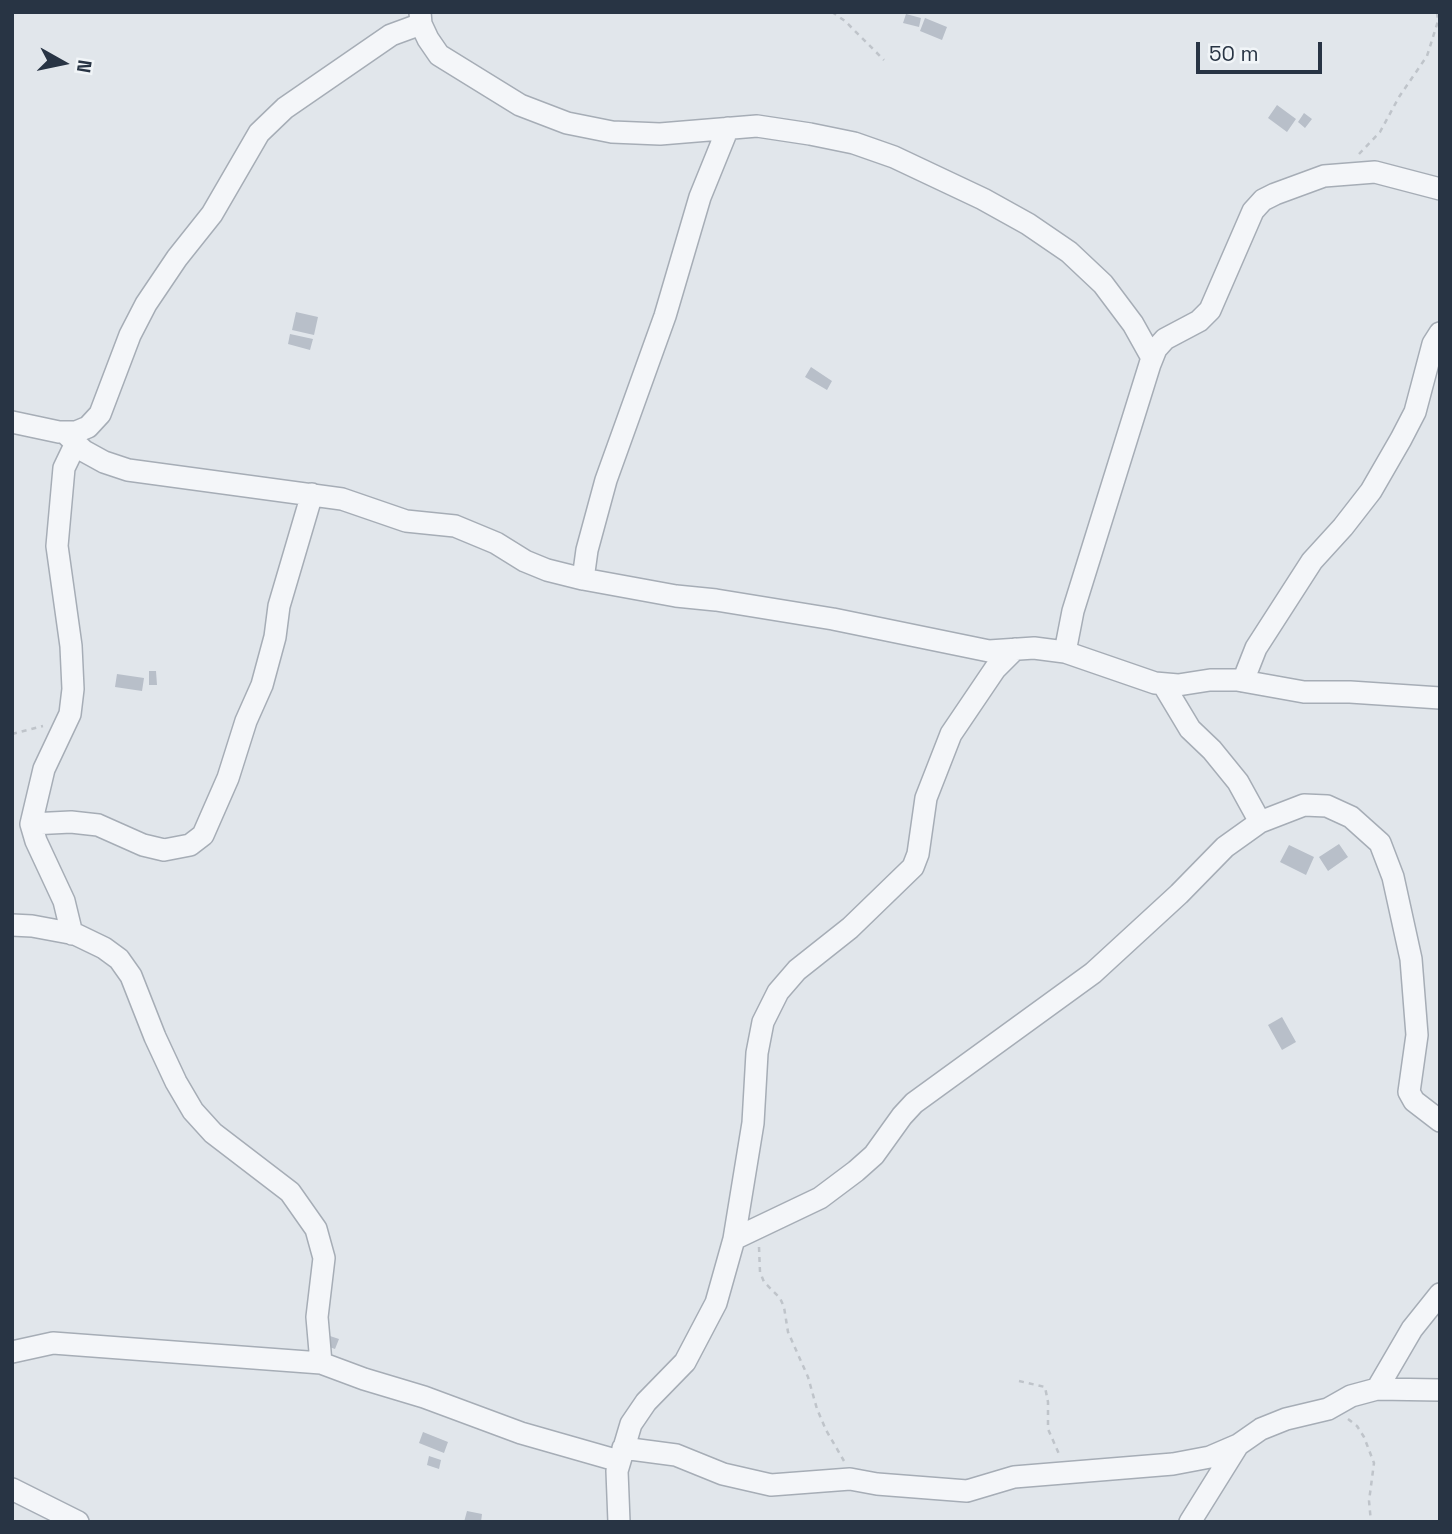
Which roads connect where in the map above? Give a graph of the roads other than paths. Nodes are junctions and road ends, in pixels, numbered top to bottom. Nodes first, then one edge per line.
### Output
1 (398, 12) edge
2 (418, 21) edge
3 (728, 128) junction
4 (1440, 189) edge
5 (1440, 333) edge
6 (1152, 358) junction
7 (12, 422) edge
8 (70, 438) junction
9 (312, 494) junction
10 (583, 579) junction
11 (1015, 649) junction
12 (1065, 652) junction
13 (1243, 681) junction
14 (1163, 684) junction
15 (1440, 698) edge
16 (1260, 822) junction
17 (31, 824) junction
18 (12, 925) edge
19 (72, 934) junction
20 (1440, 1122) edge
21 (734, 1239) junction
22 (1440, 1294) edge
23 (12, 1352) edge
24 (321, 1363) junction
25 (1377, 1389) junction
26 (1440, 1390) edge
27 (1238, 1445) junction
28 (621, 1454) junction
29 (12, 1489) edge
30 (78, 1522) edge
31 (619, 1522) edge
32 (1190, 1522) edge

1 - 2 street
2 - 3 street
2 - 8 street
3 - 6 street
3 - 10 street
4 - 6 street
5 - 13 street
6 - 12 street
7 - 8 street
8 - 9 street
8 - 17 street
9 - 10 street
9 - 17 street
10 - 11 street
11 - 12 street
11 - 21 street
12 - 14 street
13 - 14 street
13 - 15 street
14 - 16 street
16 - 20 street
16 - 21 street
17 - 19 street
18 - 19 street
19 - 24 street
21 - 28 street
22 - 25 street
23 - 24 street
24 - 28 street
25 - 26 street
25 - 27 street
27 - 28 street
27 - 32 street
28 - 31 street
29 - 30 street

